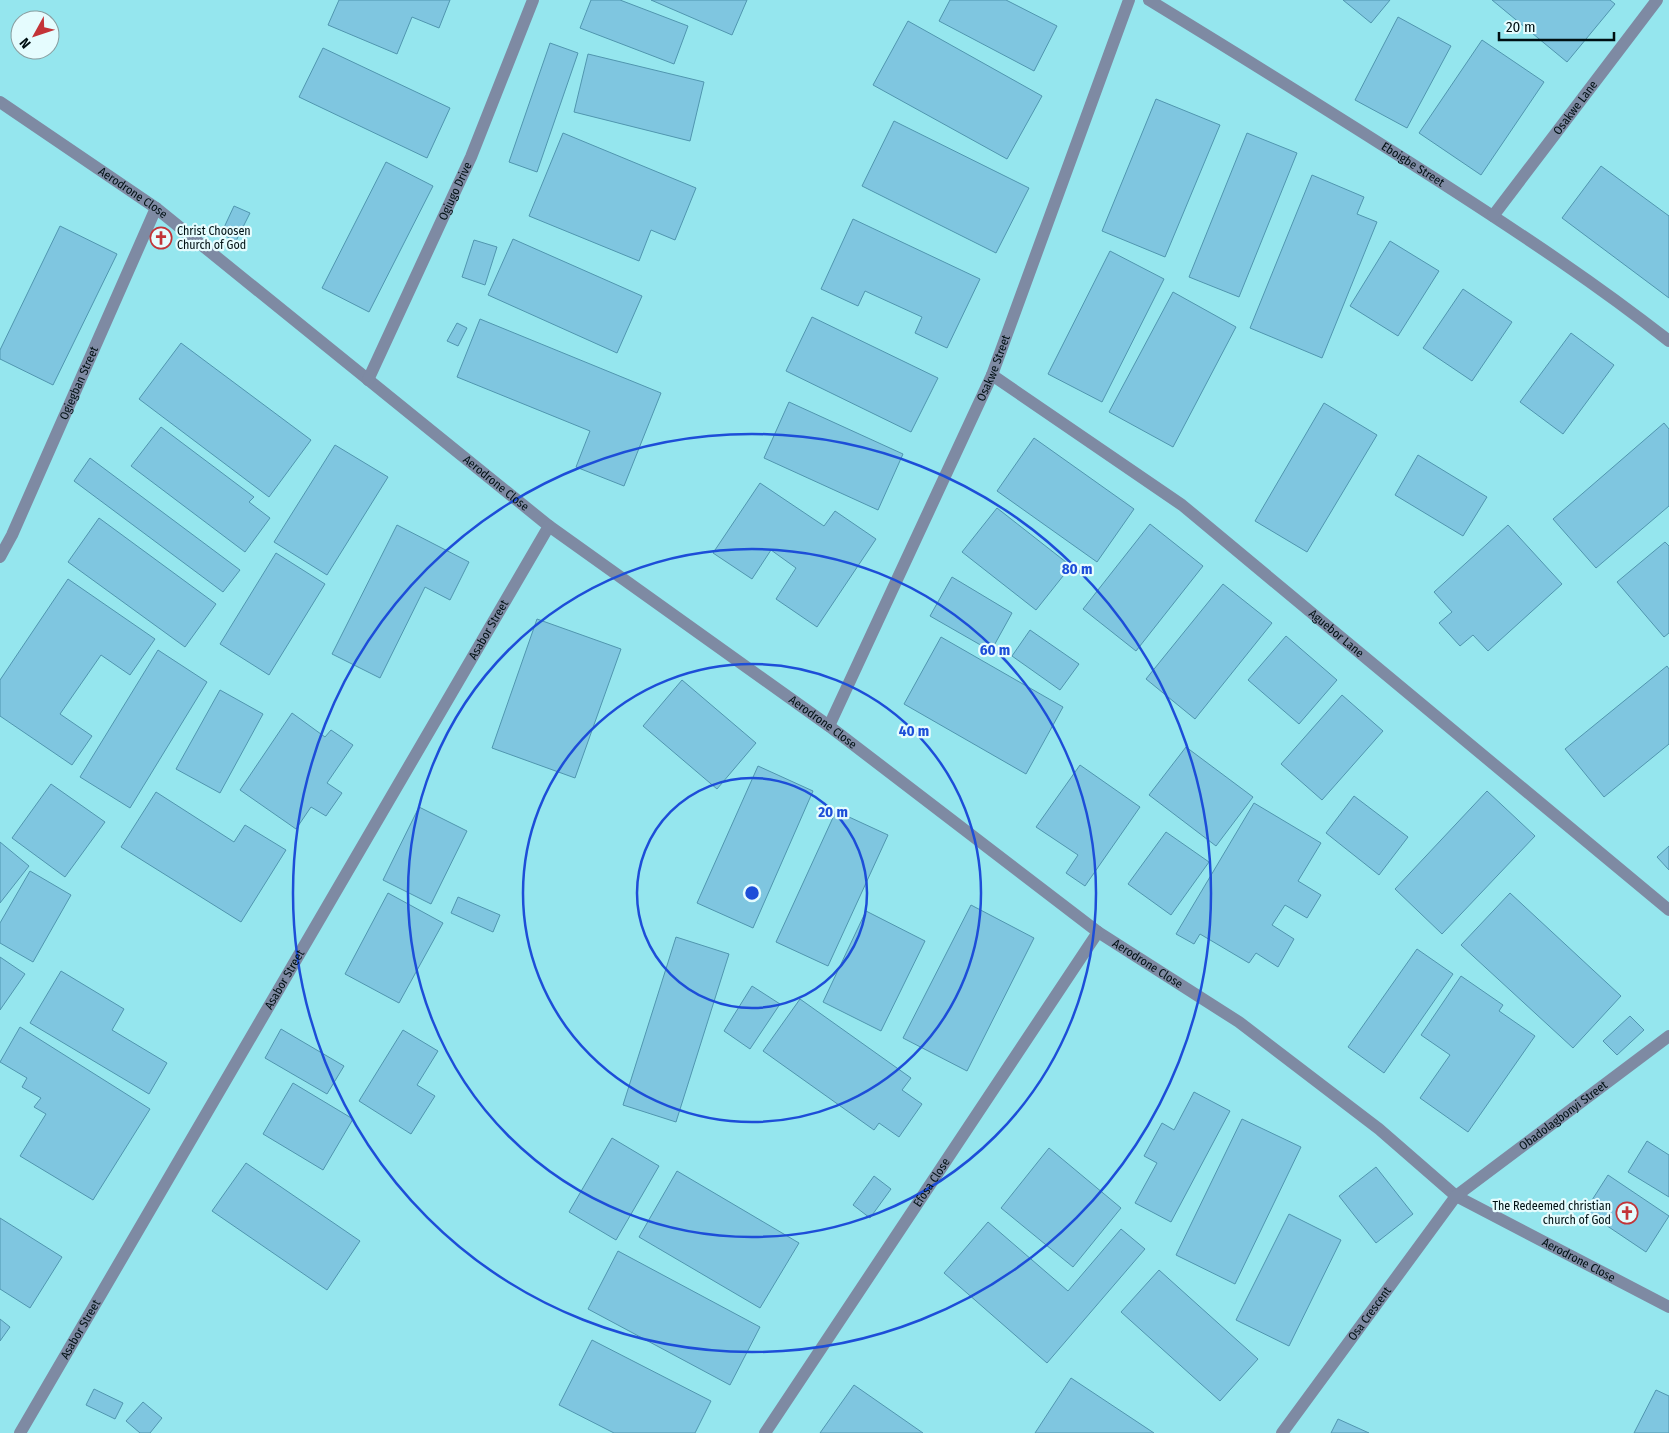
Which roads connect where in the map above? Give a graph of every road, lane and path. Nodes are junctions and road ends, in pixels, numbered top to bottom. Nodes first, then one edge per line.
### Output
1 (532, 0) edge
2 (1129, 0) edge
3 (1149, 0) edge
4 (1657, 0) edge
5 (0, 102) edge
6 (156, 208) junction
7 (1492, 216) junction
8 (1669, 341) edge
9 (992, 375) junction
10 (368, 380) junction
11 (549, 526) junction
12 (0, 557) edge
13 (829, 726) junction
14 (1669, 910) edge
15 (1098, 932) junction
16 (1669, 1036) edge
17 (1456, 1196) junction
18 (1669, 1307) edge
19 (20, 1433) edge
20 (765, 1433) edge
21 (1282, 1433) edge

1 - 10 street, Ogiugo Drive
2 - 9 street, Osakwe Street
3 - 7 street, Eboigbe Street
4 - 7 street, Osakwe Lane
5 - 6 street, Aerodrone Close
6 - 10 street, Aerodrone Close
6 - 12 street, Ogiegban Street
7 - 8 street, Eboigbe Street
9 - 13 street, Osakwe Street
9 - 14 street, Aguebor Lane
10 - 11 street, Aerodrone Close
11 - 13 street, Aerodrone Close
11 - 19 street, Asabor Street
13 - 15 street, Aerodrone Close
15 - 17 street, Aerodrone Close
15 - 20 street, Efosa Close
16 - 17 street, Obadolagbonyi Street
17 - 18 street, Aerodrone Close
17 - 21 street, Osa Crescent

